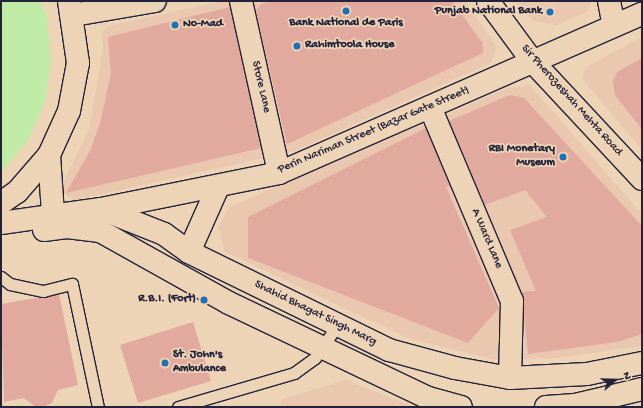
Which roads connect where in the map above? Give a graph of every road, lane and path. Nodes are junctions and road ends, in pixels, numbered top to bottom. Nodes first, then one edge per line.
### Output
1 (156, 1) edge
2 (241, 1) edge
3 (488, 1) edge
4 (609, 1) edge
5 (71, 8) edge
6 (642, 14) edge
7 (614, 26) junction
8 (533, 62) junction
9 (430, 108) junction
10 (49, 155) junction
11 (279, 173) junction
12 (640, 174) edge
13 (218, 187) junction
14 (1, 203) edge
15 (101, 209) junction
16 (53, 214) junction
17 (78, 220) junction
18 (1, 223) edge
19 (1, 237) edge
20 (189, 252) junction
21 (1, 277) edge
22 (337, 325) junction
23 (324, 348) junction
24 (642, 363) edge
25 (510, 378) junction
26 (642, 389) edge
27 (98, 407) edge
28 (178, 407) edge
29 (461, 407) edge
30 (546, 407) edge

1 - 5 street
2 - 11 street, Store Lane
3 - 8 street, Sir Pherozeshah Mehta Road
4 - 7 street
5 - 10 street
6 - 7 street, Perin Nariman Street (Bazar Gate Street)
7 - 8 street, Perin Nariman Street (Bazar Gate Street)
8 - 9 street, Perin Nariman Street (Bazar Gate Street)
8 - 12 street, Sir Pherozeshah Mehta Road
9 - 11 street, Perin Nariman Street (Bazar Gate Street)
9 - 25 street, A Ward Lane
10 - 14 street
10 - 16 street
11 - 13 street, Perin Nariman Street (Bazar Gate Street)
13 - 15 street, Perin Nariman Street (Bazar Gate Street)
13 - 20 street
15 - 17 street, Shahid Bhagat Singh Marg
15 - 20 street, Shahid Bhagat Singh Marg
16 - 17 street, Shahid Bhagat Singh Marg
16 - 18 street, Shahid Bhagat Singh Marg
17 - 19 street, Shahid Bhagat Singh Marg
17 - 23 street, Shahid Bhagat Singh Marg
20 - 22 street, Shahid Bhagat Singh Marg
21 - 27 lane
22 - 23 lane
22 - 25 street, Shahid Bhagat Singh Marg
23 - 28 lane
23 - 29 street, Shahid Bhagat Singh Marg
24 - 25 street, Shahid Bhagat Singh Marg
26 - 30 street

